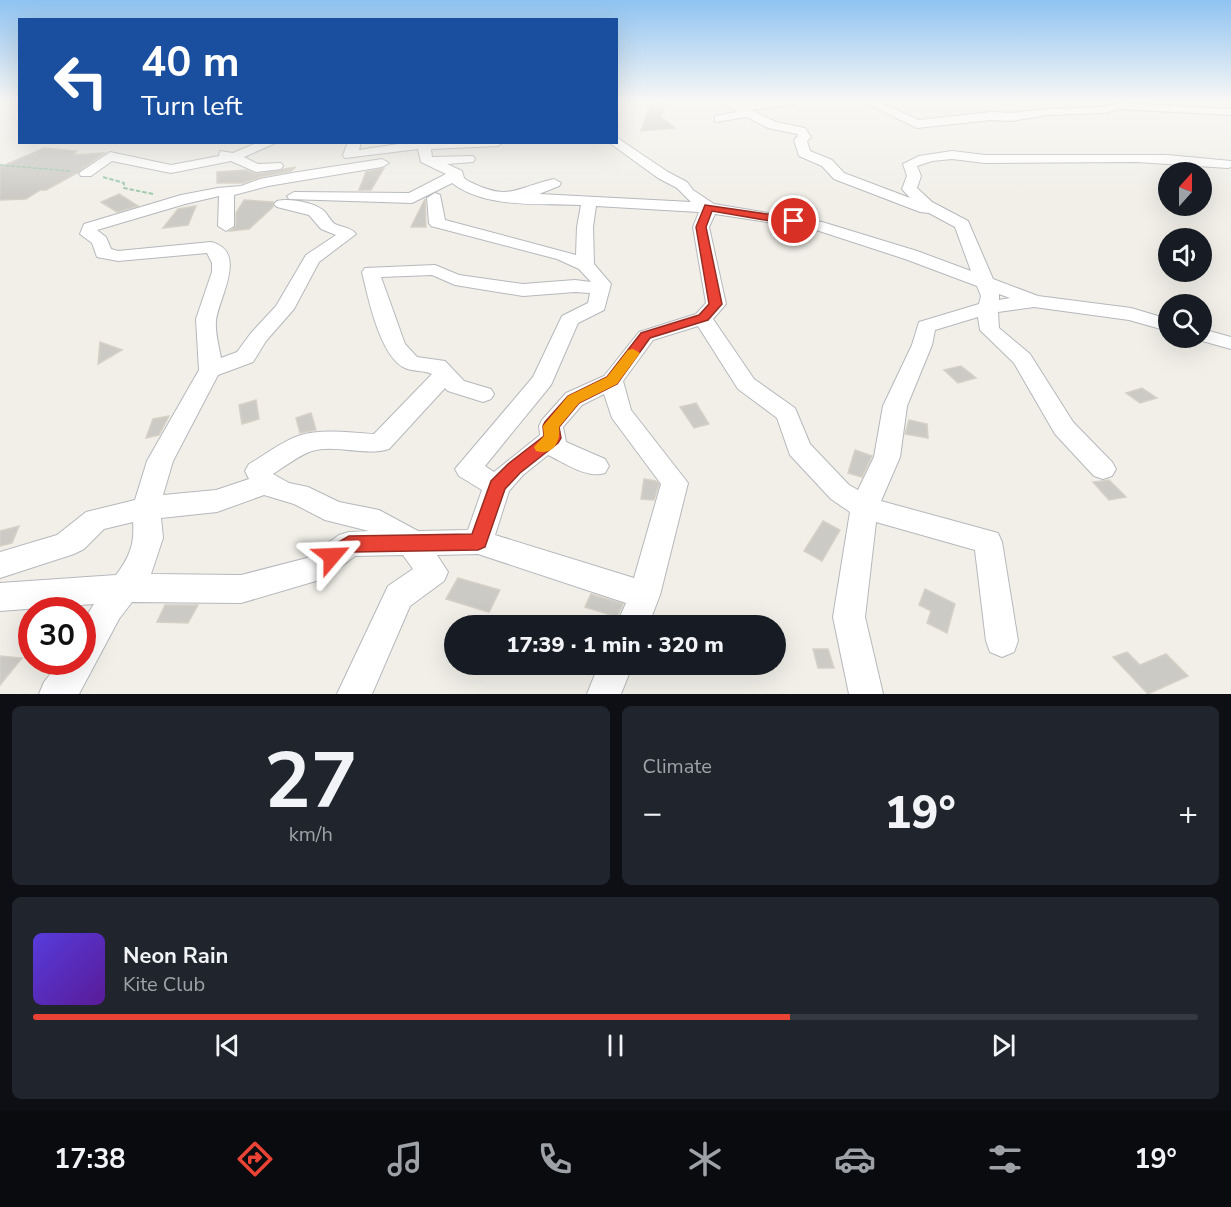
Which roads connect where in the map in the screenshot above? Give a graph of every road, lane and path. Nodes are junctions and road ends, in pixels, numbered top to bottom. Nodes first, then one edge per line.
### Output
1 (803, 133) edge
2 (618, 142) edge
3 (267, 144) edge
4 (337, 144) edge
5 (422, 144) edge
6 (464, 144) edge
7 (218, 148) dead end
8 (353, 155) edge
9 (233, 157) junction
10 (379, 157) junction
11 (426, 159) junction
12 (468, 159) dead end
13 (1228, 164) dead end
14 (0, 165) edge
15 (86, 173) junction
16 (277, 173) junction
17 (457, 174) junction
18 (554, 183) dead end
19 (228, 188) junction
20 (519, 191) junction
21 (483, 192) junction
22 (459, 195) dead end
23 (160, 196) dead end
24 (435, 198) dead end
25 (589, 202) junction
26 (282, 204) dead end
27 (709, 208) junction
28 (312, 209) junction
29 (346, 218) dead end
30 (962, 224) junction
31 (226, 226) dead end
32 (585, 265) junction
33 (982, 280) junction
34 (600, 289) junction
35 (1034, 301) junction
36 (990, 307) junction
37 (703, 318) junction
38 (1158, 322) edge
39 (1212, 337) edge
40 (1231, 343) edge
41 (210, 370) junction
42 (444, 375) junction
43 (612, 381) junction
44 (483, 394) dead end
45 (553, 438) junction
46 (596, 466) dead end
47 (1103, 469) dead end
48 (265, 484) junction
49 (497, 486) junction
50 (864, 507) junction
51 (146, 508) junction
52 (410, 542) junction
53 (478, 542) junction
54 (0, 565) edge
55 (124, 588) junction
56 (645, 595) junction
57 (0, 597) edge
58 (637, 615) edge
59 (96, 630) edge
60 (1002, 641) dead end
61 (71, 675) edge
62 (612, 675) edge
63 (56, 694) edge
64 (354, 694) edge
65 (604, 694) edge
66 (866, 694) edge

1 - 30 street
2 - 27 street
3 - 9 street
4 - 8 street
5 - 6 street
5 - 10 street
5 - 11 street
7 - 9 street
8 - 10 street
8 - 16 street
9 - 15 street
9 - 16 street
10 - 11 street
11 - 12 street
11 - 17 street
13 - 30 street
14 - 15 path
15 - 23 path
16 - 19 street
17 - 19 street
17 - 21 street
18 - 20 street
19 - 31 street
19 - 41 street
20 - 21 street
20 - 25 street
21 - 22 street
24 - 32 street
25 - 27 street
25 - 32 street
26 - 28 street
27 - 33 street
27 - 37 street
28 - 29 street
28 - 41 street
30 - 33 street
32 - 34 street
33 - 35 street
33 - 36 street
34 - 42 street
34 - 49 street
35 - 36 street
35 - 38 street
36 - 47 street
36 - 50 street
37 - 43 street
37 - 50 street
39 - 40 street
41 - 51 street
42 - 44 street
42 - 48 street
43 - 45 street
43 - 56 street
45 - 46 street
45 - 49 street
48 - 51 street
48 - 52 street
49 - 53 street
50 - 60 street
50 - 66 street
51 - 54 street
51 - 55 street
52 - 53 street
52 - 55 street
52 - 64 street
53 - 56 street
55 - 57 street
55 - 59 street
56 - 58 street
61 - 63 street
62 - 65 street

